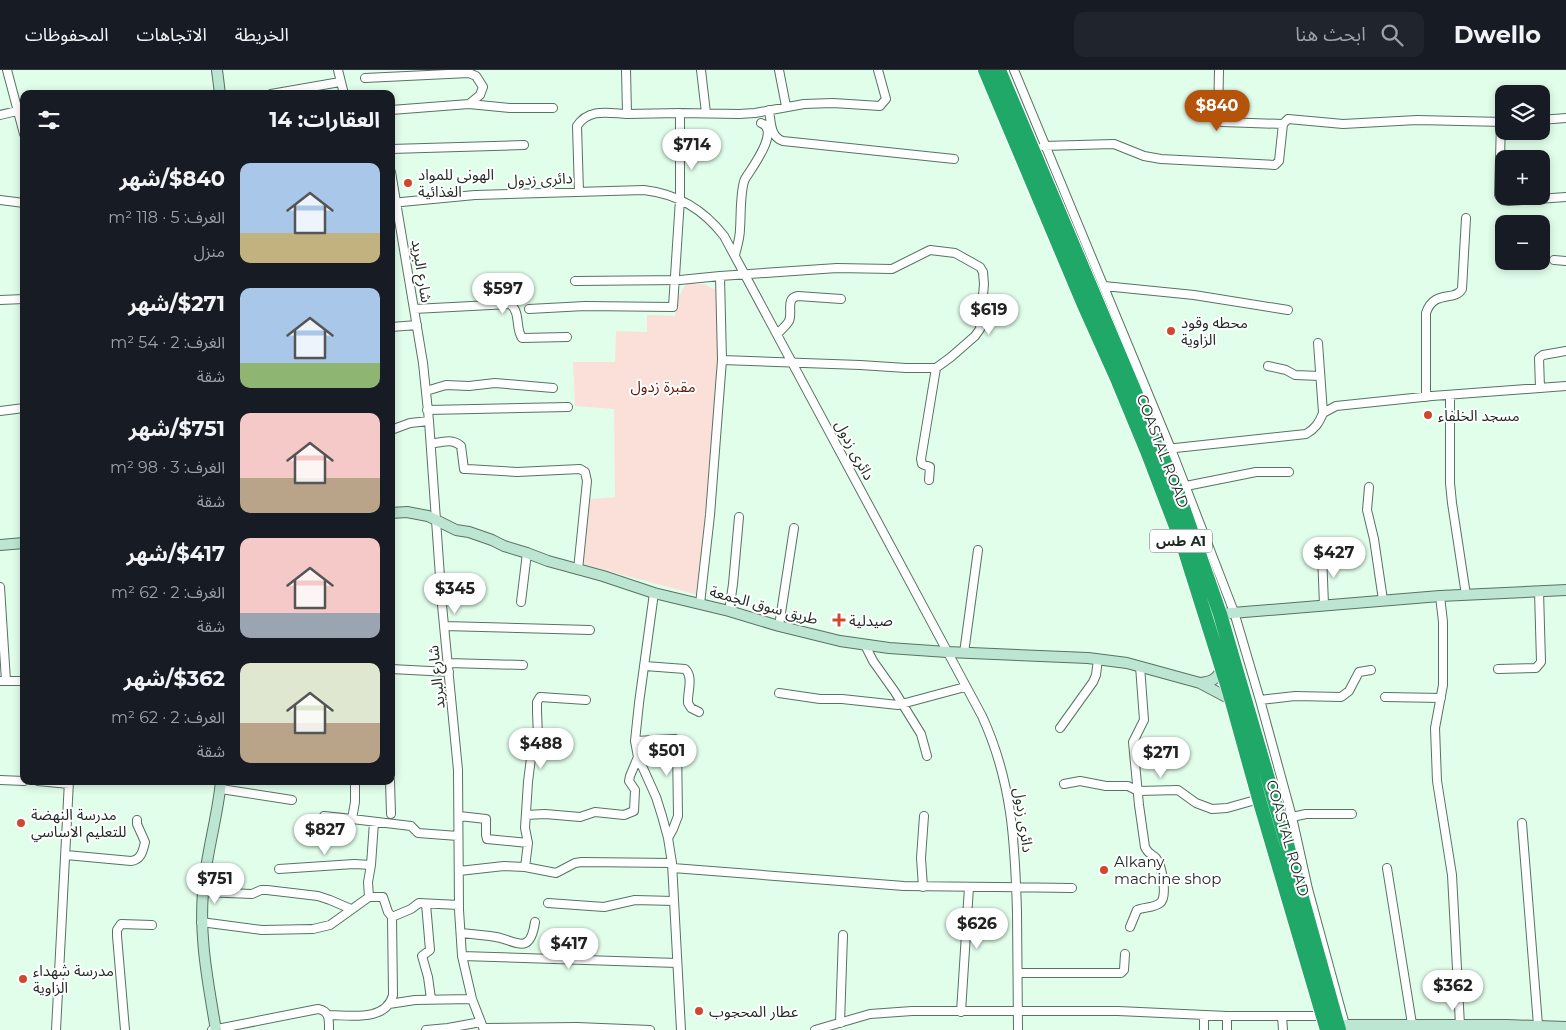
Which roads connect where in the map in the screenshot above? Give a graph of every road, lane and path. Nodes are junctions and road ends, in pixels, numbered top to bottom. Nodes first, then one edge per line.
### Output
1 (7, 70) edge
2 (217, 70) edge
3 (338, 70) edge
4 (626, 70) edge
5 (701, 70) edge
6 (779, 70) edge
7 (878, 70) edge
8 (984, 70) edge
9 (999, 70) edge
10 (1014, 70) edge
11 (1219, 70) edge
12 (365, 78) dead end
13 (340, 82) junction
14 (220, 90) edge
15 (294, 90) edge
16 (343, 90) edge
17 (469, 104) junction
18 (786, 106) junction
19 (553, 108) dead end
20 (395, 110) edge
21 (769, 110) junction
22 (17, 111) junction
23 (680, 113) junction
24 (706, 113) junction
25 (627, 114) junction
26 (0, 115) edge
27 (1566, 118) edge
28 (1550, 119) edge
29 (20, 120) edge
30 (1495, 122) edge
31 (761, 123) dead end
32 (1283, 124) junction
33 (1501, 140) edge
34 (524, 145) dead end
35 (1039, 146) junction
36 (395, 149) edge
37 (954, 159) dead end
38 (580, 192) junction
39 (1566, 197) edge
40 (680, 199) junction
41 (0, 200) edge
42 (20, 202) edge
43 (395, 202) edge
44 (395, 207) edge
45 (1466, 218) dead end
46 (735, 255) junction
47 (1554, 260) dead end
48 (1566, 261) edge
49 (746, 275) junction
50 (720, 276) junction
51 (675, 280) junction
52 (575, 281) dead end
53 (1104, 286) junction
54 (20, 299) edge
55 (841, 299) dead end
56 (0, 300) edge
57 (414, 309) junction
58 (529, 309) dead end
59 (1288, 310) dead end
60 (417, 325) junction
61 (395, 327) edge
62 (777, 334) junction
63 (567, 337) dead end
64 (1318, 343) dead end
65 (1566, 350) edge
66 (722, 360) junction
67 (793, 363) junction
68 (1268, 366) dead end
69 (936, 368) junction
70 (1320, 376) junction
71 (1566, 386) edge
72 (552, 388) dead end
73 (1540, 388) junction
74 (426, 391) junction
75 (1450, 395) junction
76 (1426, 397) junction
77 (568, 407) dead end
78 (20, 409) edge
79 (427, 410) junction
80 (0, 412) edge
81 (1323, 413) junction
82 (429, 421) junction
83 (395, 429) edge
84 (431, 444) junction
85 (1160, 450) junction
86 (1290, 472) dead end
87 (929, 480) dead end
88 (1186, 486) junction
89 (1369, 487) dead end
90 (395, 512) edge
91 (739, 517) dead end
92 (437, 521) junction
93 (794, 528) dead end
94 (20, 543) edge
95 (0, 545) edge
96 (978, 550) dead end
97 (527, 553) junction
98 (1322, 554) dead end
99 (578, 570) junction
100 (0, 587) edge
101 (1566, 590) edge
102 (1539, 591) junction
103 (654, 593) junction
104 (1466, 594) junction
105 (1440, 596) junction
106 (1383, 600) junction
107 (521, 602) dead end
108 (700, 604) junction
109 (1324, 605) junction
110 (729, 610) junction
111 (1227, 613) junction
112 (444, 626) junction
113 (779, 626) junction
114 (590, 630) dead end
115 (864, 645) junction
116 (947, 652) junction
117 (964, 653) junction
118 (1098, 659) junction
119 (523, 665) dead end
120 (645, 666) junction
121 (1140, 666) junction
122 (449, 668) junction
123 (1222, 668) junction
124 (395, 669) edge
125 (1498, 669) dead end
126 (1371, 670) dead end
127 (3, 681) edge
128 (20, 682) edge
129 (1200, 683) junction
130 (965, 686) junction
131 (779, 692) dead end
132 (1385, 697) dead end
133 (1440, 698) junction
134 (586, 700) dead end
135 (1232, 700) junction
136 (1260, 700) junction
137 (903, 704) junction
138 (699, 712) dead end
139 (1060, 728) dead end
140 (635, 741) junction
141 (927, 756) dead end
142 (638, 757) junction
143 (0, 780) edge
144 (20, 781) edge
145 (1064, 784) dead end
146 (69, 785) edge
147 (221, 785) edge
148 (355, 785) edge
149 (390, 785) edge
150 (1138, 791) junction
151 (1259, 799) junction
152 (292, 800) dead end
153 (390, 814) dead end
154 (1352, 814) dead end
155 (526, 815) junction
156 (324, 816) dead end
157 (459, 816) junction
158 (924, 816) dead end
159 (1292, 817) junction
160 (352, 819) junction
161 (137, 820) dead end
162 (374, 822) junction
163 (1522, 823) dead end
164 (458, 836) junction
165 (668, 838) junction
166 (528, 843) junction
167 (66, 855) junction
168 (371, 865) junction
169 (672, 866) junction
170 (525, 867) junction
171 (1387, 868) dead end
172 (280, 869) dead end
173 (459, 871) junction
174 (924, 887) junction
175 (969, 887) junction
176 (1016, 887) junction
177 (1072, 888) dead end
178 (203, 892) junction
179 (370, 897) junction
180 (674, 901) junction
181 (1296, 901) junction
182 (548, 903) dead end
183 (426, 904) junction
184 (459, 905) junction
185 (351, 909) junction
186 (392, 918) junction
187 (201, 922) junction
188 (535, 922) dead end
189 (152, 925) dead end
190 (1130, 927) dead end
191 (461, 932) junction
192 (843, 935) dead end
193 (1125, 954) dead end
194 (462, 956) junction
195 (677, 963) junction
196 (1018, 973) junction
197 (431, 999) junction
198 (472, 1000) junction
199 (389, 1004) junction
200 (1018, 1010) junction
201 (961, 1012) junction
202 (328, 1015) junction
203 (1204, 1015) junction
204 (1226, 1016) junction
205 (1282, 1016) junction
206 (1323, 1016) junction
207 (840, 1022) junction
208 (1412, 1024) junction
209 (1460, 1025) junction
210 (1538, 1025) junction
211 (483, 1027) edge
212 (1357, 1027) edge
213 (1566, 1027) edge
214 (1337, 1028) edge
215 (448, 1029) edge
216 (56, 1030) edge
217 (125, 1030) edge
218 (212, 1030) edge
219 (216, 1030) edge
220 (329, 1030) edge
221 (426, 1030) edge
222 (650, 1030) edge
223 (681, 1030) edge
224 (815, 1030) edge
225 (1018, 1030) edge
226 (1204, 1030) edge
227 (1227, 1030) edge
228 (1283, 1030) edge

1 - 22 street
2 - 14 street
3 - 13 street
4 - 25 street
5 - 24 street
6 - 18 street
7 - 18 street
8 - 85 highway, COASTAL ROAD / طس A1
9 - 35 highway, COASTAL ROAD / طس A1
10 - 35 street
11 - 32 street
12 - 17 street
13 - 15 street
13 - 16 street
17 - 19 street
17 - 20 street
18 - 21 street
21 - 24 street
21 - 37 street
22 - 26 street
22 - 29 street
23 - 24 street
23 - 25 street
23 - 40 street
25 - 38 street
27 - 28 street
30 - 32 street
31 - 46 street
32 - 35 street
33 - 39 street
34 - 36 street
35 - 53 street
35 - 85 highway, COASTAL ROAD / طس A1
38 - 40 street, دائرى زدول
38 - 43 street, دائرى زدول
40 - 46 street, دائرى زدول
40 - 51 street
41 - 42 street
44 - 57 street, شارع البريد
45 - 76 street
46 - 49 street, دائرى زدول
47 - 48 street
49 - 50 street
49 - 62 street, دائرى زدول
49 - 69 street
50 - 51 street
50 - 66 street
51 - 52 street
51 - 58 street
53 - 59 street
53 - 85 street
54 - 56 street
55 - 62 street
57 - 60 street, شارع البريد
57 - 63 street
60 - 61 street
60 - 74 street, شارع البريد
62 - 67 street, دائرى زدول
64 - 70 street
65 - 73 street
66 - 67 street
66 - 108 street
67 - 69 street
67 - 116 street, دائرى زدول
68 - 70 street
69 - 87 street
70 - 81 street
71 - 73 street
72 - 74 street
73 - 75 street
74 - 79 street, شارع البريد
75 - 76 street
75 - 104 street
76 - 81 street
77 - 79 street
78 - 80 street
79 - 82 street, شارع البريد
81 - 85 street
82 - 83 street
82 - 84 street, شارع البريد
84 - 92 street, شارع البريد
84 - 99 street
85 - 88 street
85 - 111 highway, COASTAL ROAD / طس A1
85 - 123 highway, COASTAL ROAD / طس A1
86 - 88 street
88 - 111 street
89 - 106 street
90 - 92 street, طريق سوق الجمعة
91 - 110 street
92 - 97 street, طريق سوق الجمعة
92 - 112 street, شارع البريد
93 - 113 street
94 - 95 street
96 - 117 street
97 - 99 street, طريق سوق الجمعة
97 - 107 street
98 - 109 street
99 - 103 street, طريق سوق الجمعة
100 - 127 street
101 - 102 street
102 - 104 street
102 - 125 street
103 - 108 street, طريق سوق الجمعة
103 - 120 street
104 - 105 street
105 - 106 street
105 - 133 street
106 - 109 street
108 - 110 street, طريق سوق الجمعة
109 - 111 street
110 - 113 street, طريق سوق الجمعة
111 - 136 street
111 - 181 highway, COASTAL ROAD / طس A1
112 - 114 street
112 - 122 street, شارع البريد
113 - 115 street, طريق سوق الجمعة
115 - 116 street, طريق سوق الجمعة
115 - 137 street
116 - 117 street, طريق سوق الجمعة
116 - 130 street, دائرى زدول
117 - 118 street, طريق سوق الجمعة
118 - 121 street, طريق سوق الجمعة
118 - 139 street
119 - 122 street
120 - 138 street
120 - 140 street
121 - 129 street, طريق سوق الجمعة
121 - 150 street
122 - 124 street
122 - 157 street, شارع البريد
123 - 129 street
123 - 135 highway, COASTAL ROAD / طس A1
126 - 136 street
127 - 128 street
129 - 135 street, طريق سوق الجمعة
130 - 137 street
130 - 176 street, دائرى زدول
131 - 137 street
132 - 133 street
133 - 209 street
134 - 155 street
135 - 151 highway, COASTAL ROAD / طس A1
136 - 159 street
137 - 141 street
140 - 142 street
140 - 165 street
142 - 155 street
142 - 165 street
143 - 144 street
145 - 150 street
146 - 167 street
147 - 152 street
147 - 178 street
148 - 160 street
149 - 153 street
150 - 151 street
150 - 190 street
151 - 181 highway, COASTAL ROAD / طس A1
154 - 159 street
155 - 166 street
156 - 160 street
157 - 164 street, شارع البريد
157 - 166 street
158 - 174 street
159 - 214 street
160 - 162 street
161 - 167 street
162 - 164 street
162 - 168 street
163 - 210 street
164 - 173 street, شارع البريد
165 - 169 street
166 - 170 street
167 - 216 street
168 - 172 street
168 - 179 street
169 - 170 street
169 - 174 street
169 - 180 street
170 - 173 street
171 - 208 street
173 - 184 street, شارع البريد
174 - 175 street
175 - 176 street
175 - 201 street
176 - 177 street
176 - 196 street, دائرى زدول
178 - 185 street
178 - 187 street
179 - 185 street
179 - 186 street
180 - 182 street
180 - 195 street
181 - 206 highway, COASTAL ROAD / طس A1
181 - 214 highway, COASTAL ROAD / طس A1
183 - 184 street
183 - 186 street
183 - 197 street
184 - 191 street, شارع البريد
185 - 187 street
186 - 199 street
187 - 219 street
188 - 191 street
189 - 217 street
191 - 194 street, شارع البريد
192 - 207 street
193 - 196 street
194 - 195 street
194 - 198 street, شارع البريد
195 - 223 street
196 - 200 street, دائرى زدول
197 - 198 street
197 - 199 street
198 - 211 street, شارع البريد
199 - 202 street
200 - 201 street
200 - 203 street
200 - 225 street, دائرى زدول
201 - 207 street
202 - 219 street
202 - 220 street
203 - 204 street
203 - 226 street
204 - 205 street
204 - 227 street
205 - 206 street
205 - 228 street
206 - 214 highway, COASTAL ROAD / طس A1
207 - 224 street
208 - 209 street
208 - 212 street
209 - 210 street
210 - 213 street
211 - 215 street
211 - 222 street
212 - 214 street
215 - 221 street
218 - 219 street

